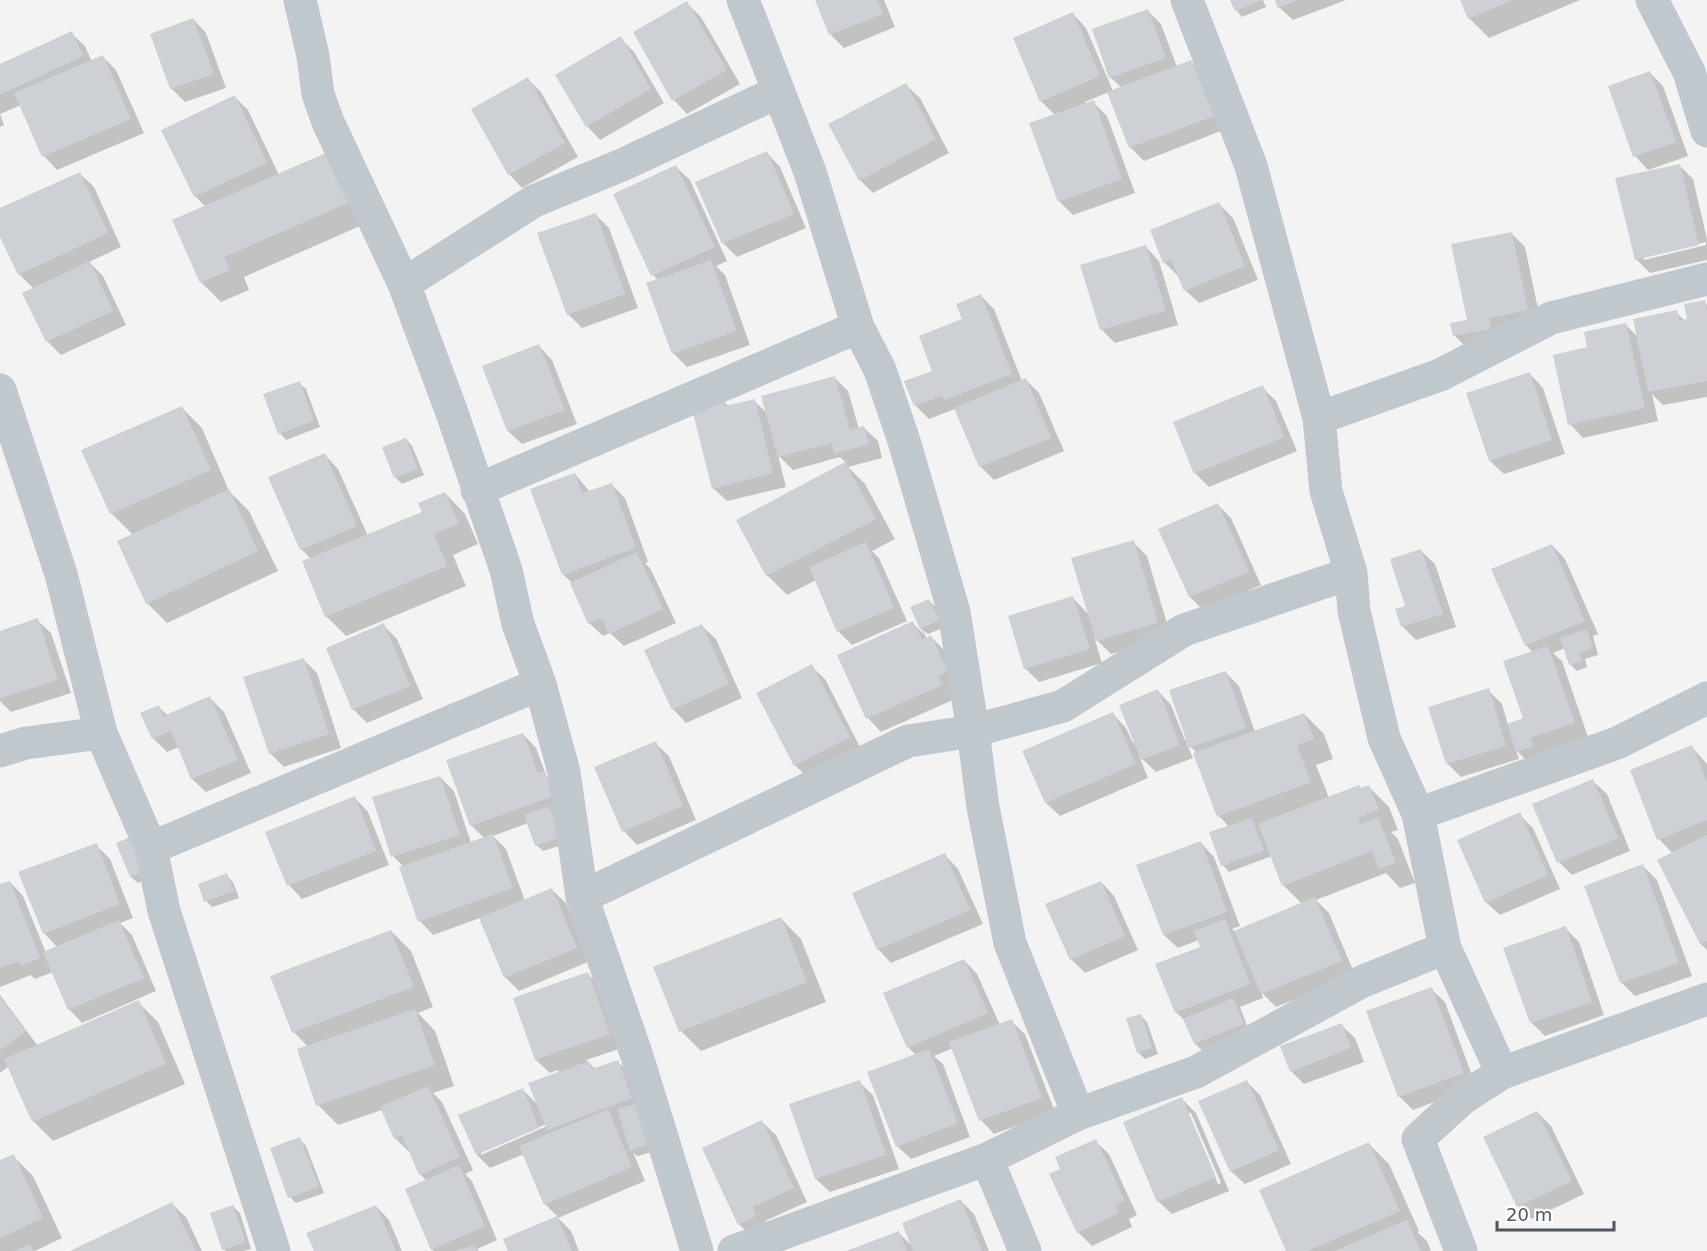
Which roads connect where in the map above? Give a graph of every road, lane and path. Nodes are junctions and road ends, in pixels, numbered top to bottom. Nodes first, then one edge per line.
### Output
1 (300, 0) edge
2 (743, 0) edge
3 (1187, 0) edge
4 (1652, 0) edge
5 (778, 92) junction
6 (1707, 131) edge
7 (1707, 279) edge
8 (404, 284) junction
9 (858, 327) junction
10 (0, 390) edge
11 (1319, 418) junction
12 (477, 490) junction
13 (1351, 573) junction
14 (540, 684) junction
15 (1707, 698) edge
16 (973, 731) junction
17 (101, 733) junction
18 (0, 751) edge
19 (1418, 814) junction
20 (151, 848) junction
21 (582, 897) junction
22 (1445, 948) junction
23 (1707, 999) edge
24 (1502, 1073) junction
25 (1078, 1114) junction
26 (987, 1159) junction
27 (274, 1251) edge
28 (697, 1251) edge
29 (734, 1251) edge
30 (1025, 1251) edge
31 (1461, 1251) edge

1 - 8 street
2 - 5 street
3 - 11 street
4 - 6 street
5 - 8 street
5 - 9 street
7 - 11 street
8 - 12 street
9 - 12 street
9 - 16 street
10 - 17 street
11 - 13 street
12 - 14 street
13 - 16 street
13 - 19 street
14 - 20 street
14 - 21 street
15 - 19 street
16 - 21 street
16 - 25 street
17 - 18 street
17 - 20 street
19 - 22 street
20 - 27 street
21 - 28 street
22 - 24 street
22 - 25 street
23 - 24 street
24 - 31 street
25 - 26 street
26 - 29 street
26 - 30 street

